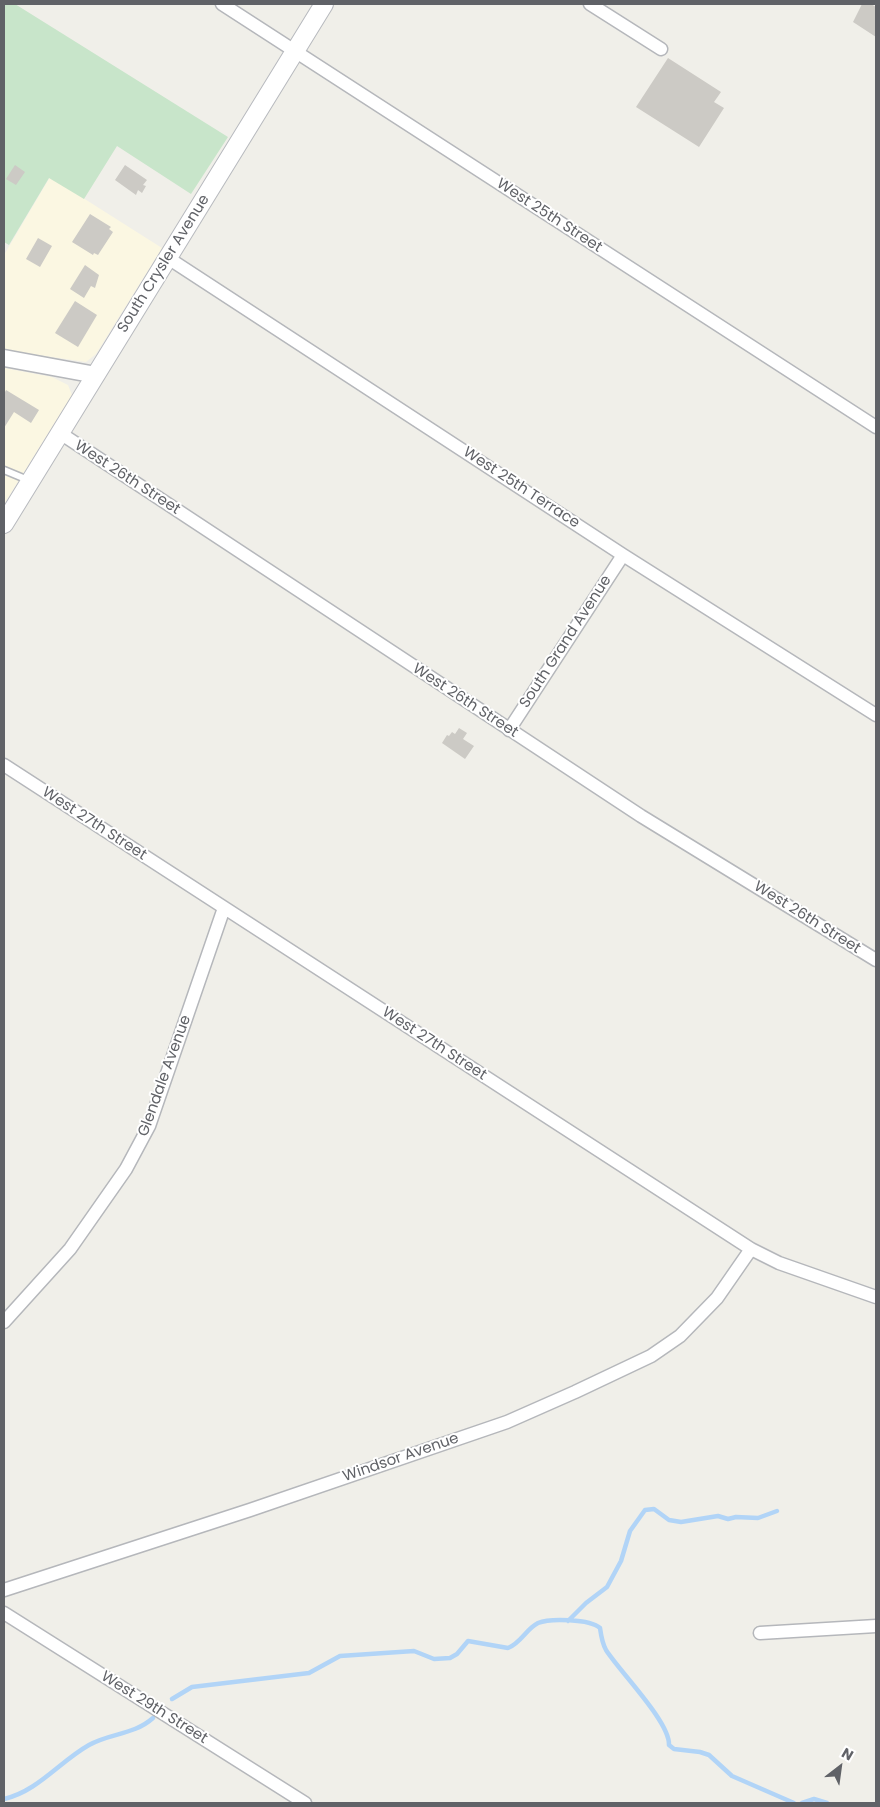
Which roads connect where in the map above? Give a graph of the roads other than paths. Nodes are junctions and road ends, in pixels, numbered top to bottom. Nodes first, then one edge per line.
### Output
1 (222, 4) edge
2 (324, 4) edge
3 (590, 4) edge
4 (661, 49) dead end
5 (295, 52) junction
6 (168, 258) junction
7 (4, 358) edge
8 (96, 375) junction
9 (876, 427) edge
10 (60, 433) junction
11 (4, 470) edge
12 (30, 481) junction
13 (4, 524) edge
14 (624, 555) junction
15 (876, 715) edge
16 (509, 730) junction
17 (4, 765) edge
18 (224, 908) junction
19 (876, 960) edge
20 (751, 1250) junction
21 (876, 1298) edge
22 (4, 1322) edge
23 (4, 1590) edge
24 (4, 1613) edge
25 (876, 1626) edge
26 (760, 1633) dead end
27 (305, 1803) edge

1 - 5 street, West 25th Street
2 - 5 main road, South Crysler Avenue
3 - 4 street
5 - 6 main road, South Crysler Avenue
5 - 9 street, West 25th Street
6 - 8 main road, South Crysler Avenue
6 - 14 street, West 25th Terrace
7 - 8 street
8 - 10 main road, South Crysler Avenue
10 - 12 main road, South Crysler Avenue
10 - 16 street, West 26th Street
11 - 12 lane
12 - 13 main road, South Crysler Avenue
14 - 15 street, West 25th Terrace
14 - 16 street, South Grand Avenue
16 - 19 street, West 26th Street
17 - 18 street, West 27th Street
18 - 20 street, West 27th Street
18 - 22 street, Glendale Avenue
20 - 21 street, West 27th Street
20 - 23 street, Windsor Avenue
24 - 27 street, West 29th Street
25 - 26 street

